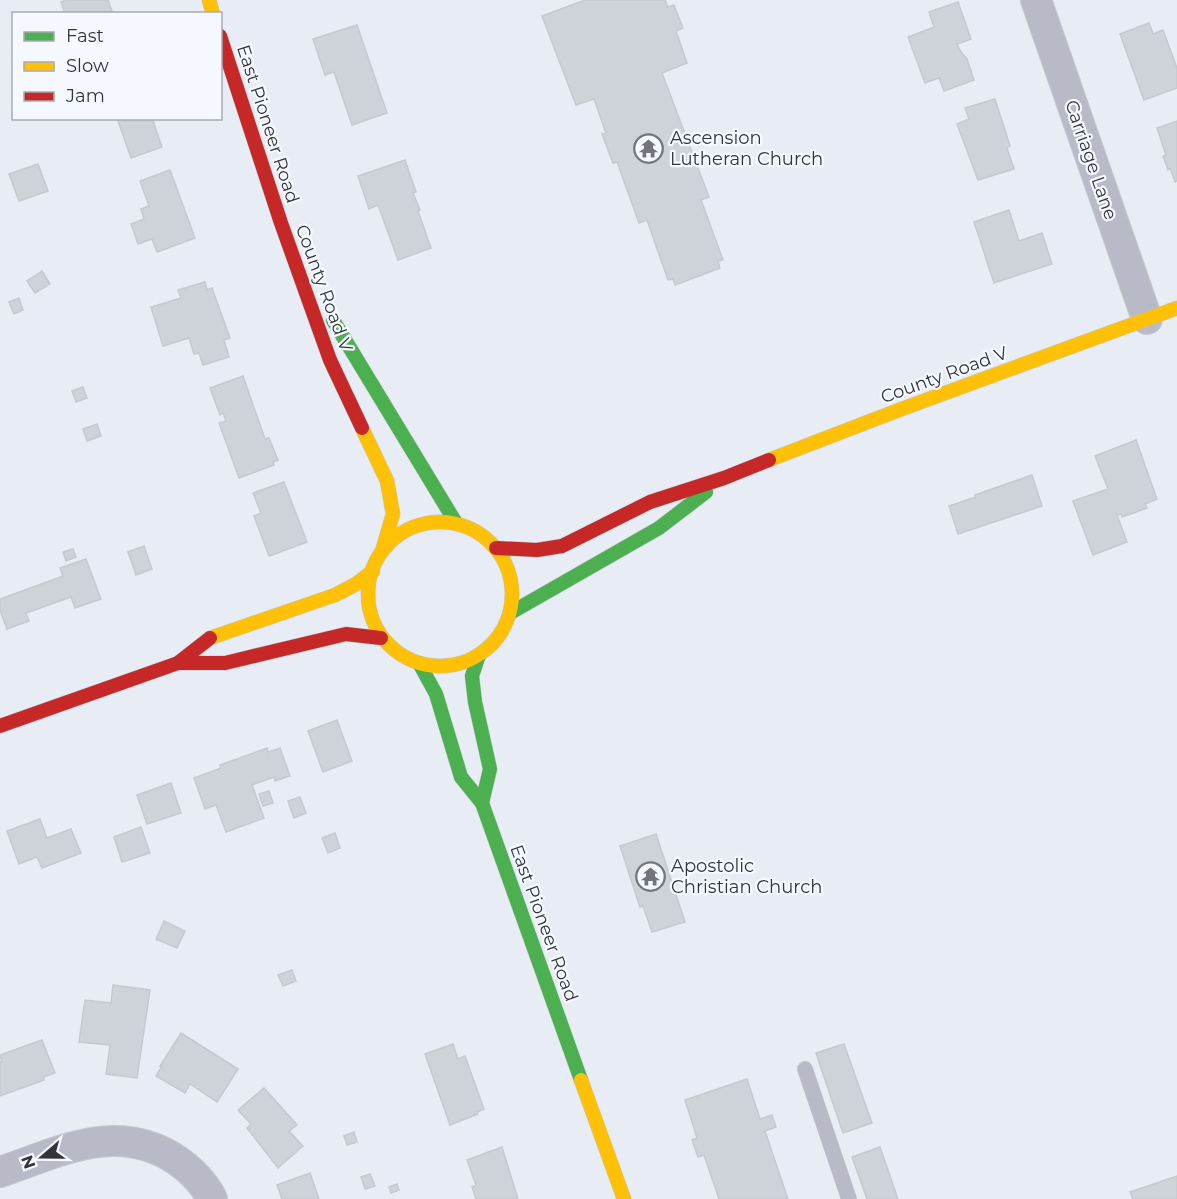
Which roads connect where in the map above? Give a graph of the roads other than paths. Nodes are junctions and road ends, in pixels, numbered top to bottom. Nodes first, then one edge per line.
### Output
1 (1036, 0) edge
2 (222, 42) edge
3 (280, 223) junction
4 (1177, 308) edge
5 (1147, 319) junction
6 (724, 478) junction
7 (456, 523) junction
8 (383, 548) junction
9 (496, 548) junction
10 (373, 571) junction
11 (512, 612) junction
12 (381, 638) junction
13 (479, 655) junction
14 (178, 663) junction
15 (418, 663) junction
16 (0, 726) edge
17 (482, 803) junction
18 (805, 1069) dead end
19 (0, 1172) edge
20 (212, 1199) edge
21 (624, 1199) edge
22 (849, 1199) edge

1 - 5 street, Carriage Lane
2 - 3 main road, East Pioneer Road
3 - 7 main road, County Road V
3 - 8 main road, County Road V
4 - 5 main road, County Road V
5 - 6 main road, County Road V
6 - 9 main road, County Road V
6 - 11 main road, County Road V
7 - 8 main road
7 - 9 main road
8 - 10 main road
9 - 11 main road
10 - 12 main road
10 - 14 main road
11 - 13 main road
12 - 14 main road
12 - 15 main road
13 - 15 main road
13 - 17 main road
14 - 16 main road
15 - 17 main road
17 - 21 main road, East Pioneer Road
18 - 22 lane
19 - 20 street

